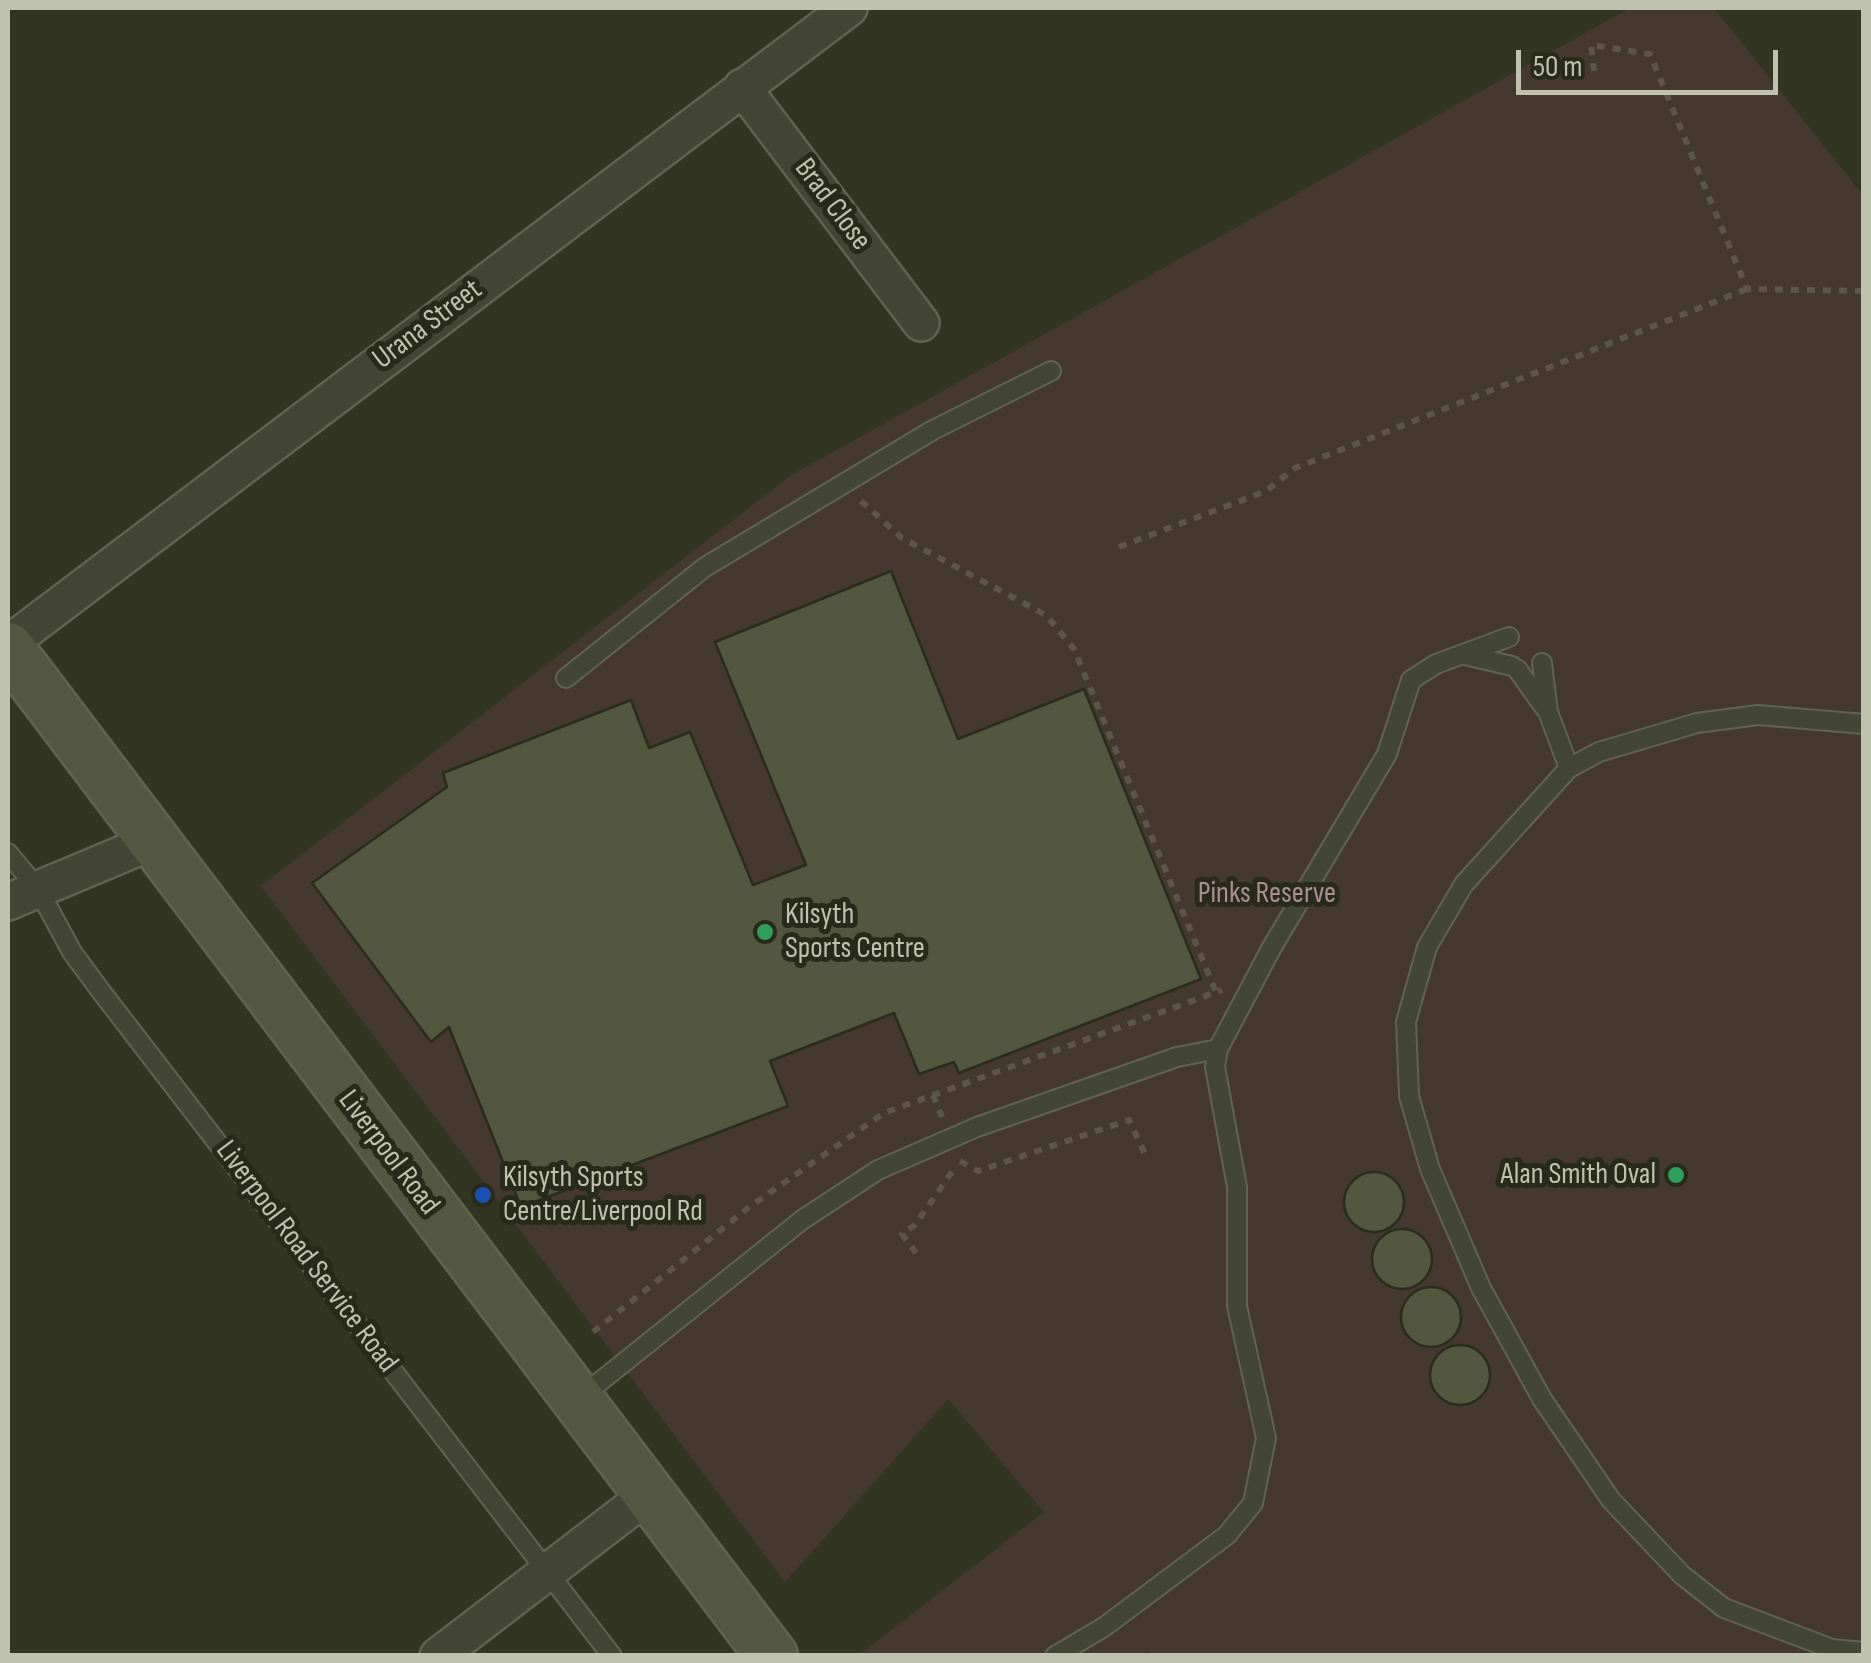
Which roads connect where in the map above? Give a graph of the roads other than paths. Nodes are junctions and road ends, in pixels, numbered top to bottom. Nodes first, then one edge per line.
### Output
1 (850, 8) edge
2 (742, 87) junction
3 (921, 323) dead end
4 (1051, 372) dead end
5 (1509, 637) dead end
6 (8, 646) edge
7 (1465, 654) junction
8 (1542, 663) dead end
9 (566, 678) dead end
10 (1548, 712) junction
11 (1864, 724) edge
12 (1569, 768) junction
13 (151, 842) junction
14 (8, 854) edge
15 (23, 895) edge
16 (1218, 1049) junction
17 (576, 1400) junction
18 (649, 1494) junction
19 (548, 1572) junction
20 (1864, 1652) edge
21 (438, 1656) edge
22 (612, 1656) edge
23 (772, 1656) edge
24 (1055, 1656) edge

1 - 2 street, Urana Street
2 - 3 street, Brad Close
2 - 6 street, Urana Street
4 - 9 lane
5 - 7 lane
6 - 13 main road, Liverpool Road
7 - 10 lane
7 - 16 lane
8 - 10 lane
10 - 12 lane
11 - 12 lane
12 - 20 lane
13 - 15 street
13 - 17 main road, Liverpool Road
14 - 15 lane, Liverpool Road Service Road
15 - 19 lane, Liverpool Road Service Road
16 - 17 lane
16 - 24 lane
17 - 18 main road, Liverpool Road
18 - 19 street
18 - 23 main road, Liverpool Road
19 - 21 street
19 - 22 lane, Liverpool Road Service Road

